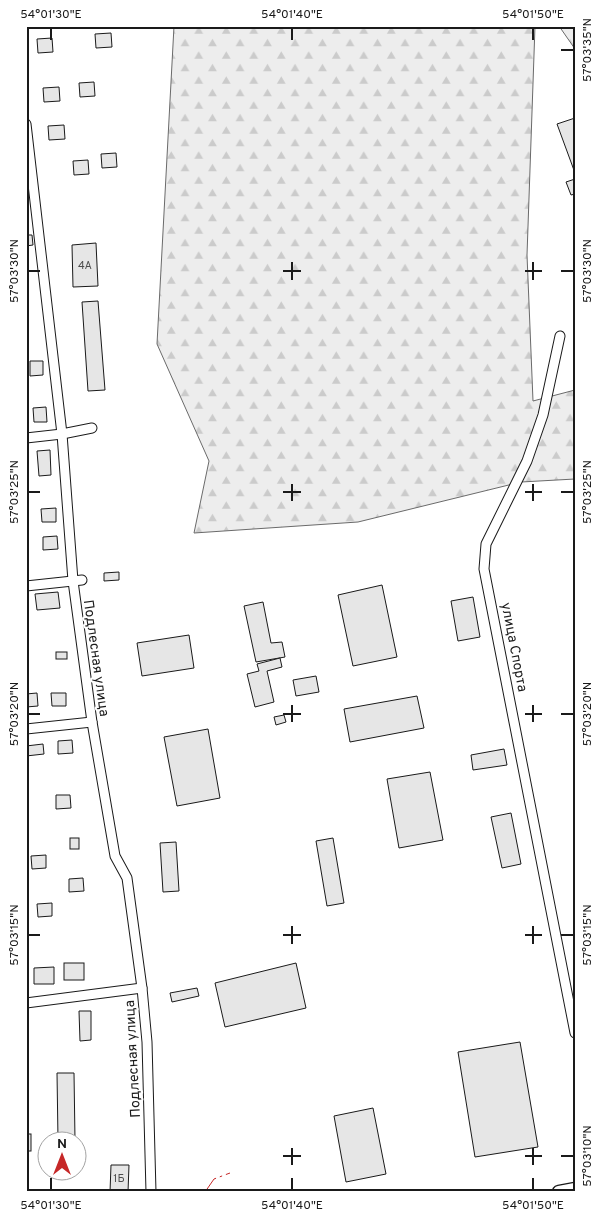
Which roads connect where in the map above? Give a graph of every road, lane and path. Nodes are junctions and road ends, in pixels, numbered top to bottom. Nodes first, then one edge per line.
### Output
1 (26, 124) edge
2 (560, 336) dead end
3 (92, 428) dead end
4 (62, 434) junction
5 (26, 438) edge
6 (78, 581) junction
7 (26, 586) edge
8 (92, 722) junction
9 (26, 729) edge
10 (142, 988) junction
11 (26, 1003) edge
12 (575, 1033) edge
13 (575, 1189) edge
14 (151, 1192) edge
15 (559, 1192) edge

1 - 4 street, Подлесная улица
2 - 12 street, улица Спорта
3 - 4 street
4 - 5 street
4 - 6 street, Подлесная улица
6 - 7 street
6 - 8 street, Подлесная улица
8 - 9 street
8 - 10 street, Подлесная улица
10 - 11 street
10 - 14 street, Подлесная улица
13 - 15 street

